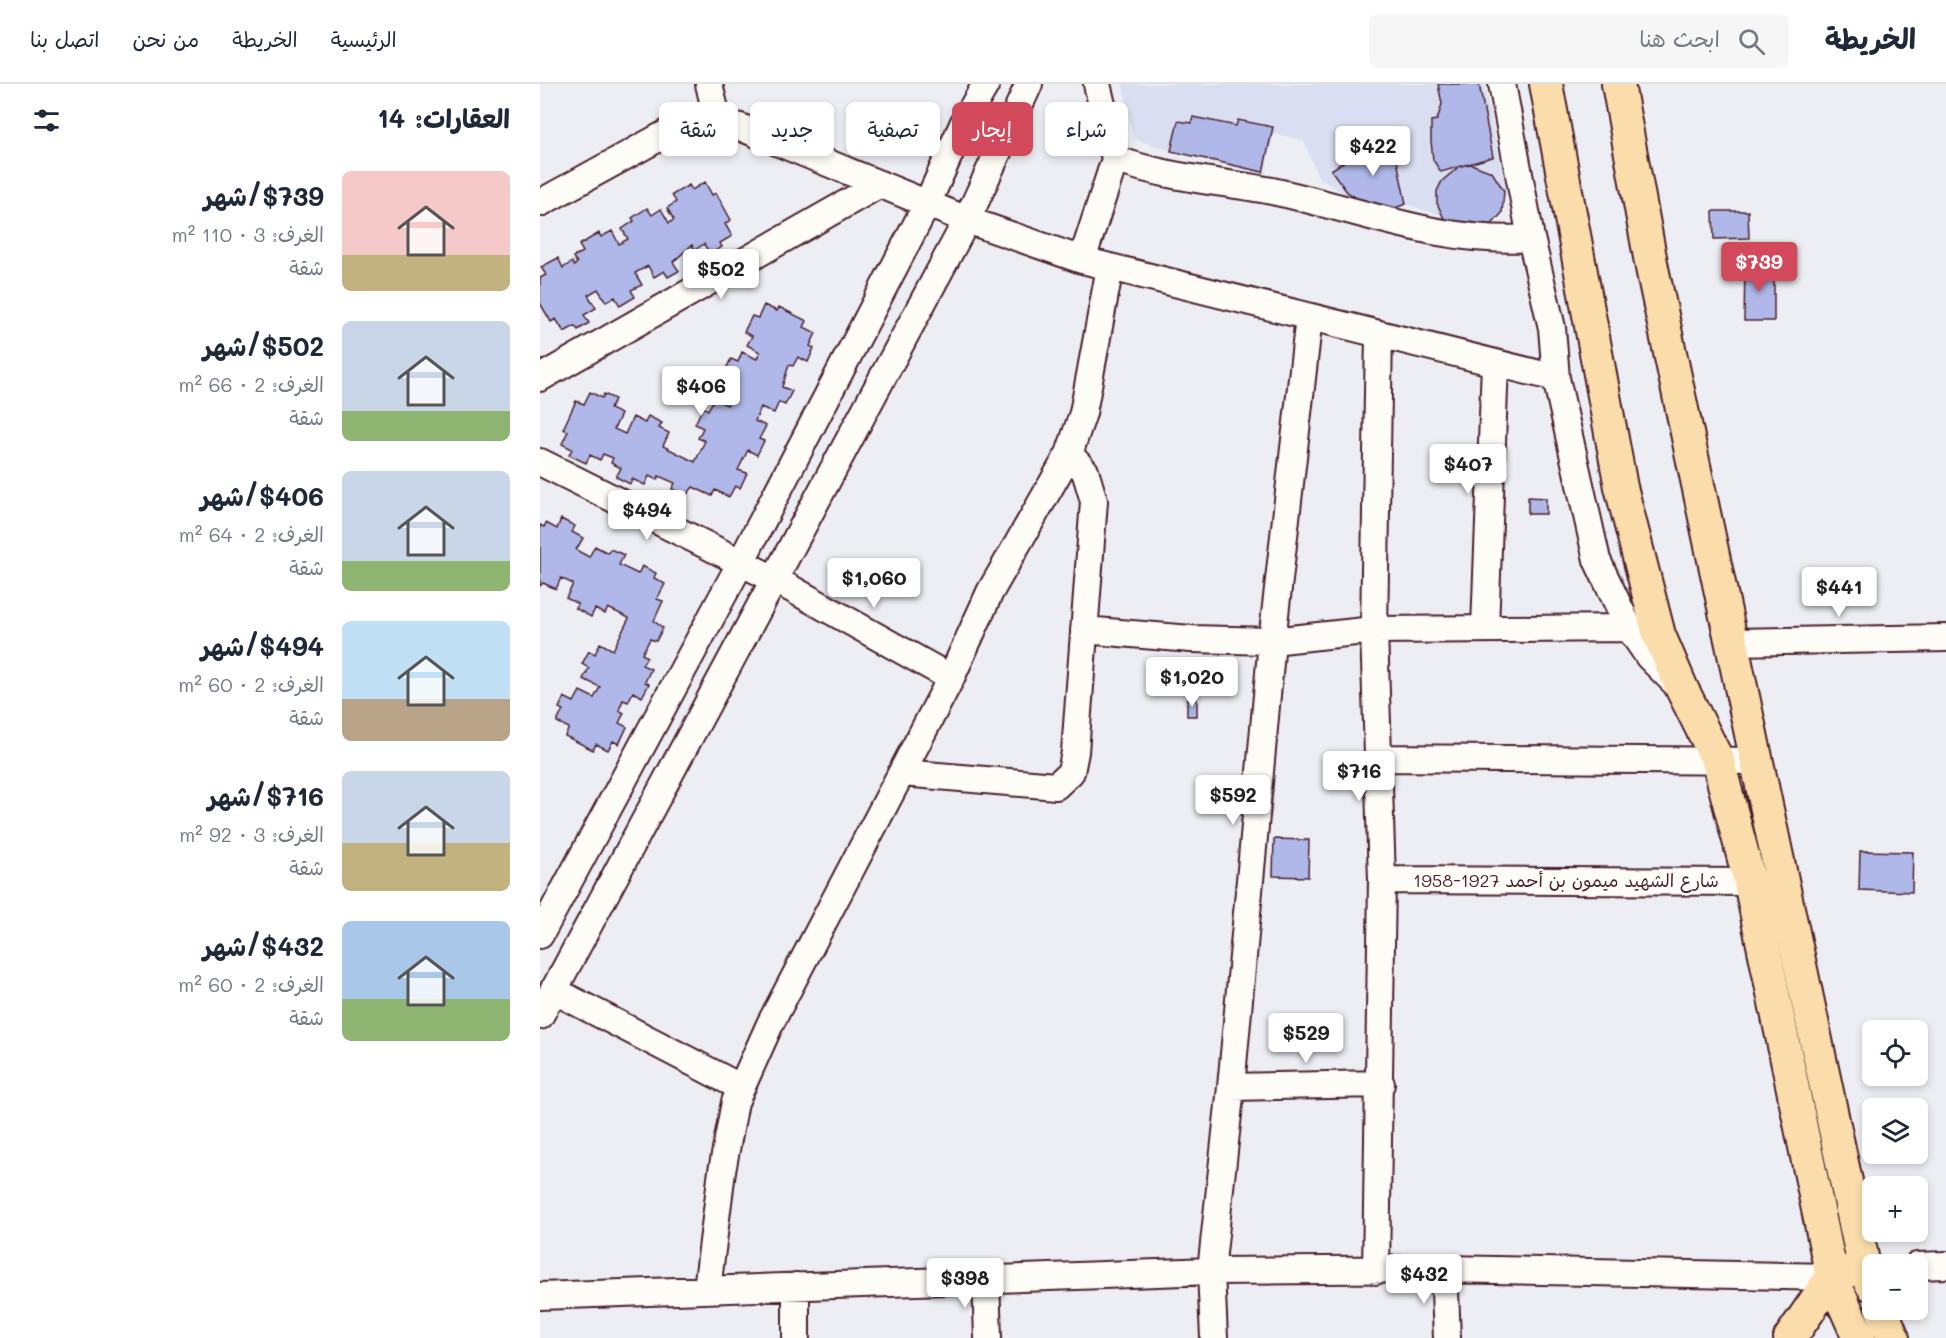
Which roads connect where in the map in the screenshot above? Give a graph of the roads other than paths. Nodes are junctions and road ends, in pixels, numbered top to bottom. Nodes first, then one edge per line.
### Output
1 (709, 84) edge
2 (986, 84) edge
3 (1029, 84) edge
4 (1097, 84) edge
5 (1502, 84) edge
6 (1546, 84) edge
7 (1618, 84) edge
8 (713, 102) edge
9 (738, 129) edge
10 (659, 138) edge
11 (1115, 159) junction
12 (880, 184) junction
13 (540, 203) edge
14 (927, 204) junction
15 (967, 220) junction
16 (1531, 238) junction
17 (1082, 260) junction
18 (1110, 267) junction
19 (1309, 316) junction
20 (1379, 334) junction
21 (1495, 363) junction
22 (540, 378) edge
23 (1556, 378) junction
24 (1069, 454) junction
25 (540, 462) edge
26 (740, 564) junction
27 (774, 579) junction
28 (1485, 628) junction
29 (1629, 628) junction
30 (1084, 630) junction
31 (1374, 630) junction
32 (1946, 638) edge
33 (1272, 641) junction
34 (1733, 642) junction
35 (951, 678) junction
36 (1682, 689) junction
37 (1379, 758) junction
38 (1759, 760) junction
39 (1718, 761) junction
40 (902, 773) junction
41 (1382, 880) junction
42 (1750, 882) junction
43 (540, 934) edge
44 (553, 990) junction
45 (540, 1017) edge
46 (1381, 1084) junction
47 (740, 1087) junction
48 (1231, 1088) junction
49 (1865, 1254) edge
50 (1946, 1265) edge
51 (1928, 1266) edge
52 (1444, 1269) junction
53 (1376, 1270) junction
54 (1211, 1271) junction
55 (1862, 1273) edge
56 (1832, 1277) junction
57 (986, 1279) junction
58 (796, 1286) junction
59 (707, 1289) junction
60 (540, 1296) edge
61 (1886, 1320) edge
62 (796, 1338) edge
63 (988, 1338) edge
64 (1214, 1338) edge
65 (1447, 1338) edge
66 (1790, 1338) edge
67 (1859, 1338) edge
68 (1893, 1338) edge

1 - 8 street
2 - 14 street
3 - 15 street
4 - 11 street
5 - 16 street
6 - 36 main road
7 - 34 main road
9 - 12 street
10 - 13 street
11 - 16 street
11 - 17 street
12 - 14 street
12 - 22 street
14 - 15 street
14 - 26 street
15 - 17 street
15 - 27 street
16 - 23 street
17 - 18 street
18 - 19 street
18 - 24 street
19 - 20 street
19 - 33 street
20 - 21 street
20 - 31 street
21 - 23 street
21 - 28 street
23 - 29 street
24 - 30 street
24 - 35 street
25 - 26 street
26 - 27 street
26 - 43 street
27 - 35 street
27 - 44 street
28 - 29 street
28 - 31 street
29 - 36 street
30 - 33 street
30 - 40 street
31 - 33 street
31 - 37 street
32 - 34 street
33 - 48 street
34 - 38 main road
35 - 40 street
36 - 39 main road
37 - 39 street
37 - 41 street
38 - 39 street
38 - 49 main road
39 - 42 main road
40 - 47 street
41 - 42 street, شارع الشهيد ميمون بن أحمد 1927-1958
41 - 46 street
42 - 56 main road
44 - 45 street
44 - 47 street
46 - 48 street
46 - 53 street
47 - 59 street
48 - 54 street
50 - 51 street
52 - 53 street
52 - 56 street
52 - 65 street
53 - 54 street
54 - 57 street
54 - 64 street
55 - 56 main road
56 - 66 main road
56 - 67 main road
57 - 58 street
57 - 63 street
58 - 59 street
58 - 62 street
59 - 60 street
61 - 68 main road

